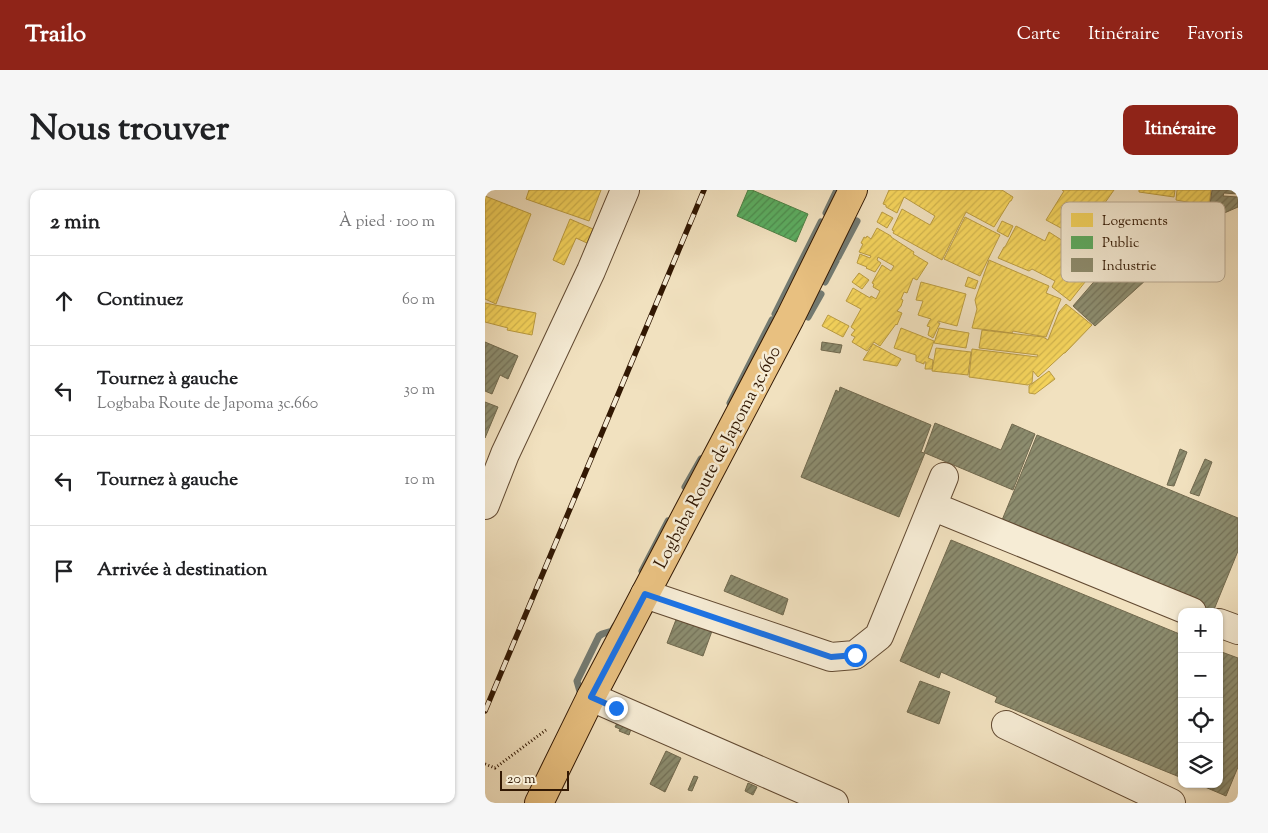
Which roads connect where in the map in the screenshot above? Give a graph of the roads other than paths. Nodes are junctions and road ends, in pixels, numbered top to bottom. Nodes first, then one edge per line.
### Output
1 (625, 190) edge
2 (853, 190) edge
3 (944, 477) dead end
4 (485, 505) edge
5 (932, 506) junction
6 (645, 594) junction
7 (1182, 608) edge
8 (1223, 624) edge
9 (1238, 630) edge
10 (591, 697) junction
11 (1006, 724) dead end
12 (539, 803) edge
13 (834, 803) edge
14 (1171, 803) edge

1 - 4 street
2 - 6 main road, Logbaba Route de Japoma 3c.660
3 - 5 street
5 - 6 street
5 - 7 street
6 - 10 main road, Logbaba Route de Japoma 3c.660
8 - 9 street
10 - 12 main road, Logbaba Route de Japoma 3c.660
10 - 13 street
11 - 14 street

